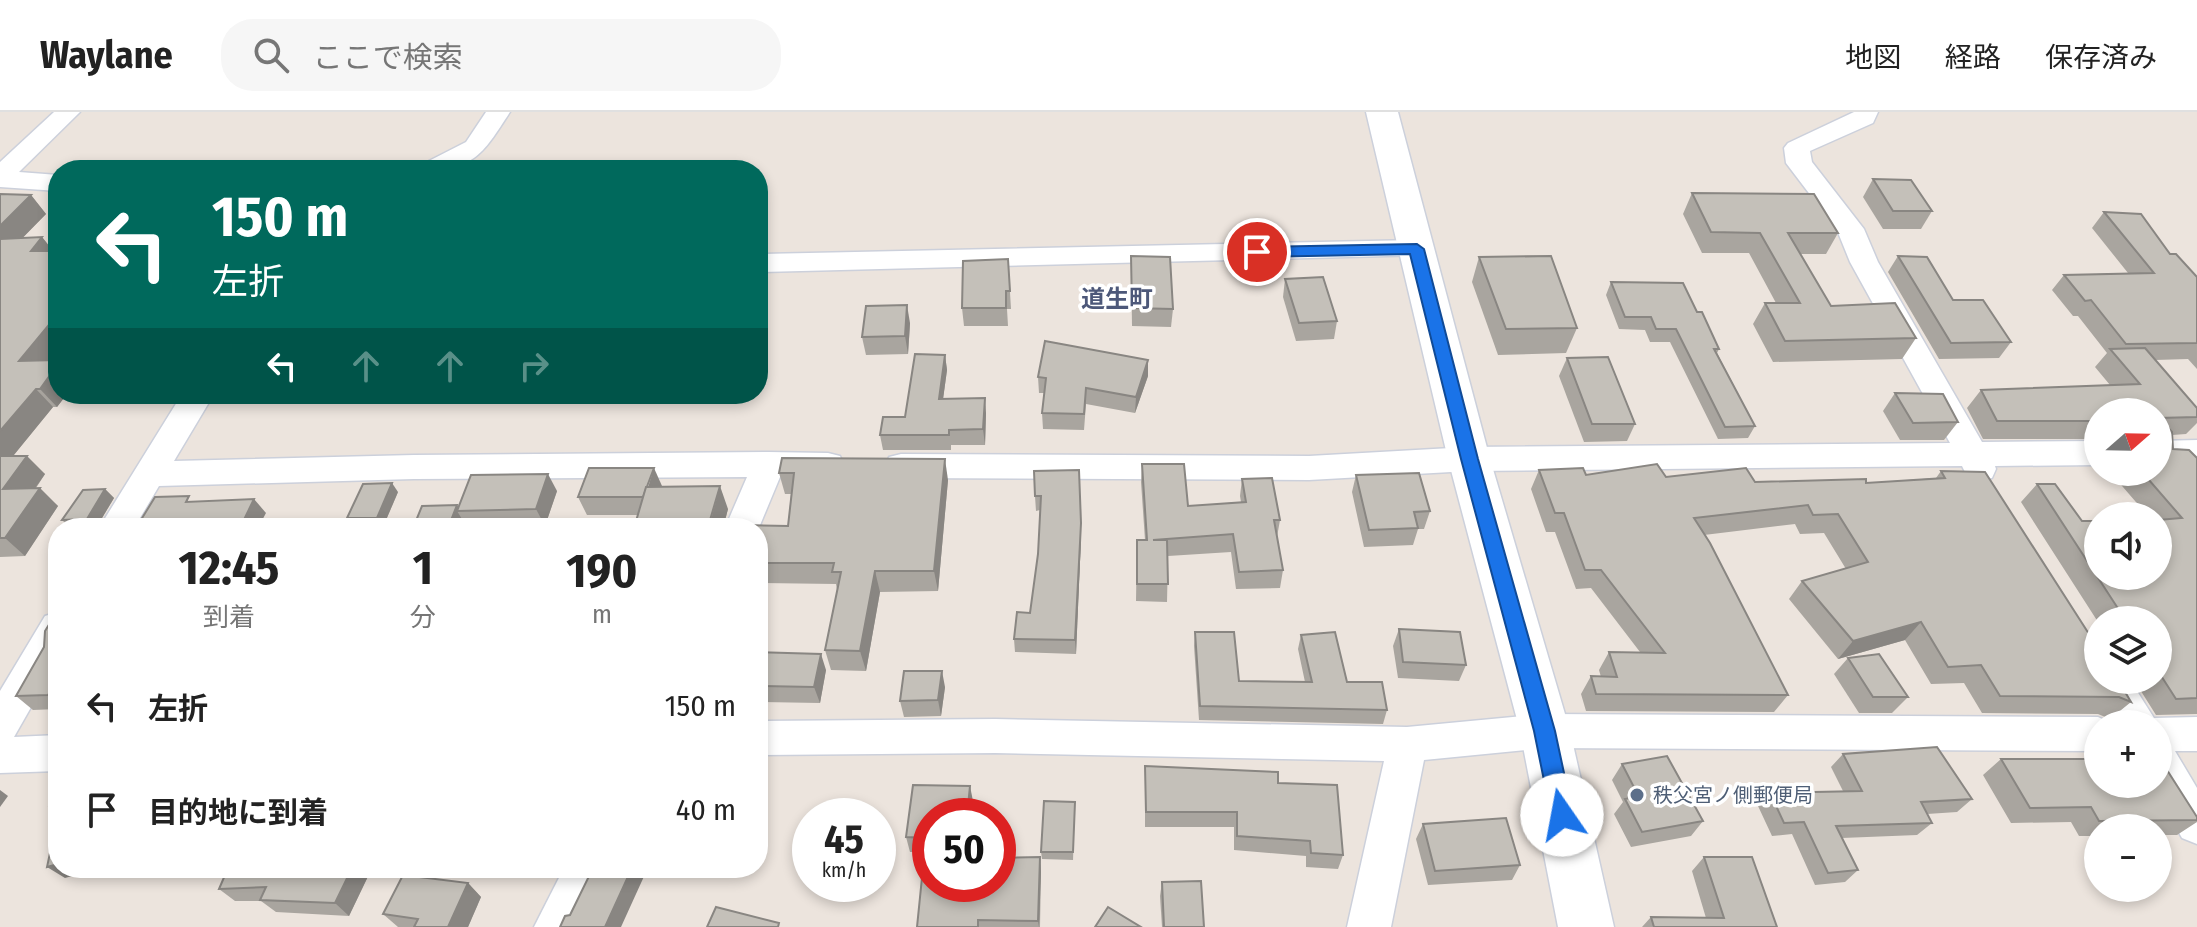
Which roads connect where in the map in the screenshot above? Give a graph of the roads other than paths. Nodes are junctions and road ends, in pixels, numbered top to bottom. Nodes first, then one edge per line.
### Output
1 (498, 112) edge
2 (1382, 112) edge
3 (1866, 112) edge
4 (59, 113) edge
5 (450, 160) edge
6 (0, 177) edge
7 (48, 182) edge
8 (1417, 249) junction
9 (768, 263) edge
10 (192, 404) edge
11 (2197, 452) edge
12 (1970, 453) junction
13 (2084, 453) edge
14 (2172, 453) edge
15 (1469, 459) junction
16 (769, 464) junction
17 (148, 474) junction
18 (1994, 492) edge
19 (122, 518) edge
20 (746, 518) edge
21 (48, 644) edge
22 (0, 726) edge
23 (1545, 731) junction
24 (2084, 734) edge
25 (2172, 734) edge
26 (2197, 734) edge
27 (768, 738) edge
28 (1407, 744) junction
29 (48, 753) edge
30 (0, 755) edge
31 (2172, 783) edge
32 (2197, 825) edge
33 (581, 878) edge
34 (556, 927) edge
35 (1369, 927) edge
36 (1586, 927) edge

1 - 5 street
2 - 8 main road
3 - 12 street
4 - 6 street
6 - 7 street
8 - 9 street
8 - 15 main road
10 - 17 street
11 - 14 street
12 - 13 street
12 - 15 street
12 - 18 street
15 - 16 street
15 - 23 main road
16 - 17 street
16 - 20 street
17 - 19 street
21 - 22 street
23 - 24 street
23 - 28 street
23 - 36 main road
25 - 26 street
27 - 28 street
28 - 35 street
29 - 30 street
31 - 32 street
33 - 34 street

